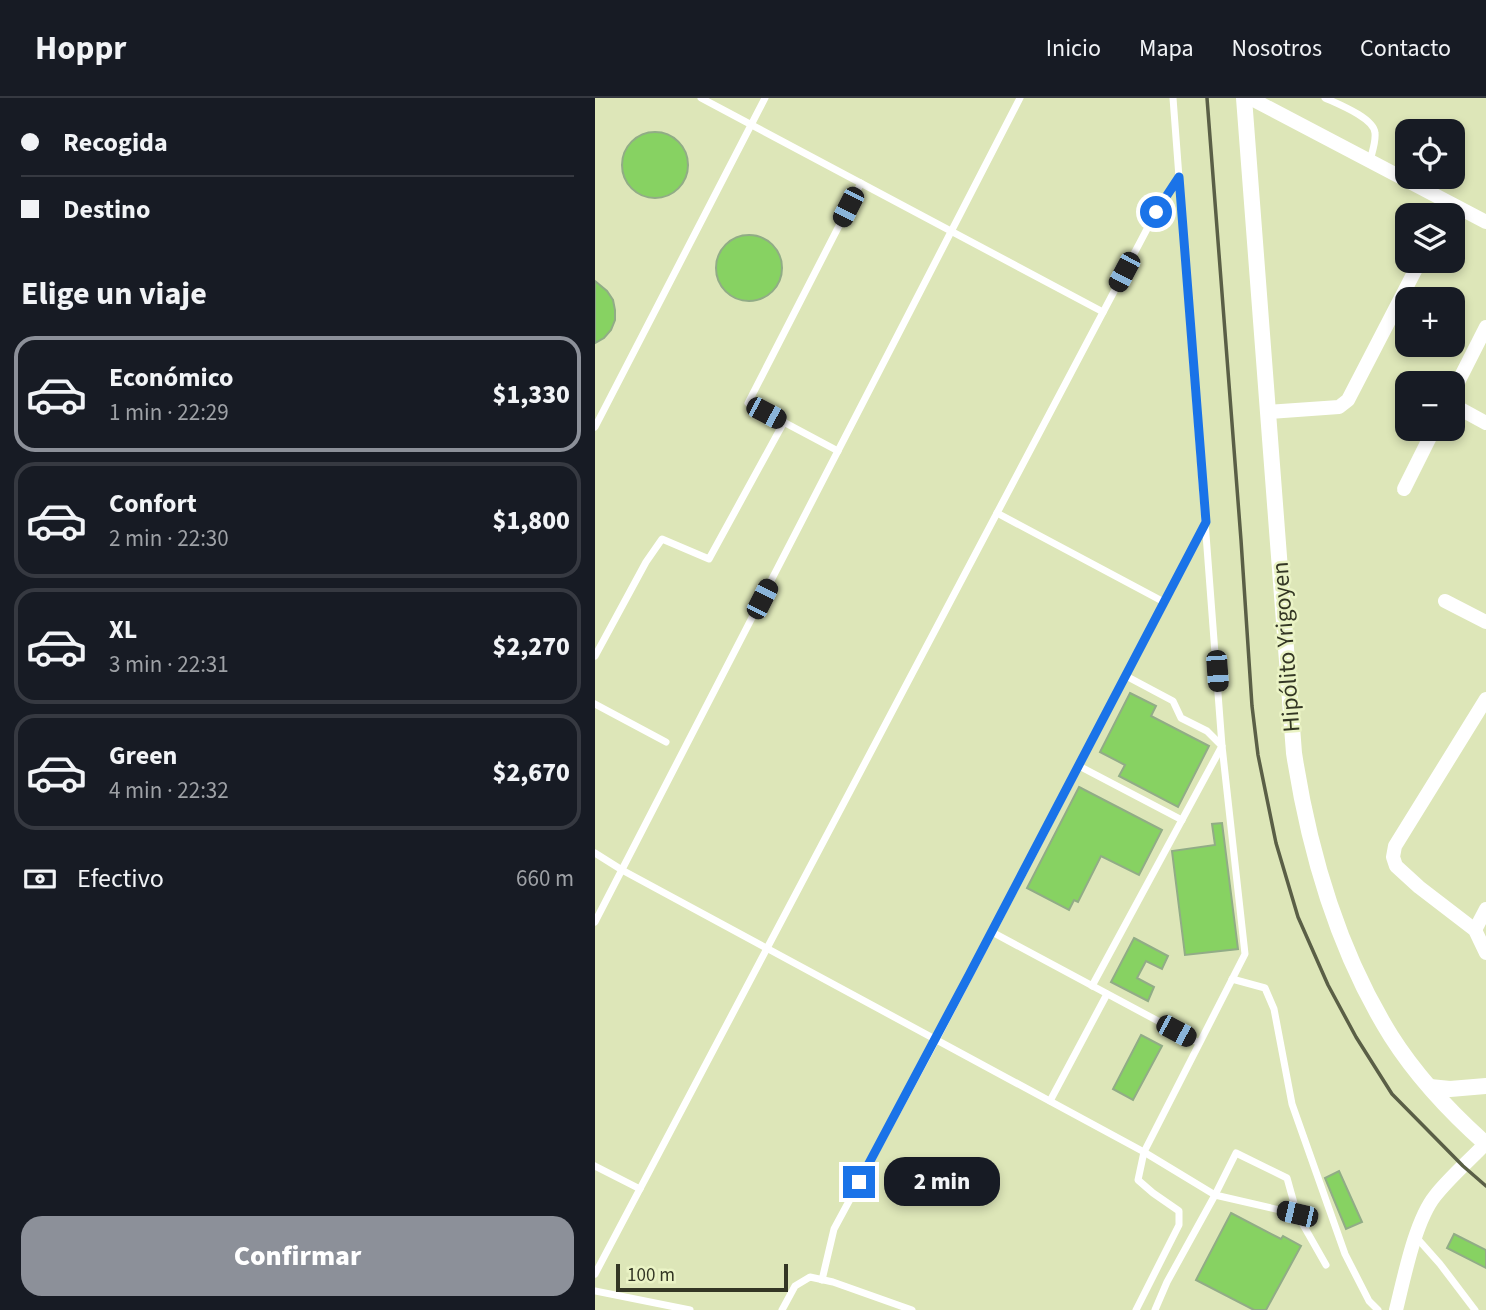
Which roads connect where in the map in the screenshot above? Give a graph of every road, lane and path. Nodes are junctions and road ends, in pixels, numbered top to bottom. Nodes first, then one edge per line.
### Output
1 (701, 98) edge
2 (765, 98) edge
3 (1020, 98) edge
4 (1173, 98) edge
5 (1244, 98) edge
6 (1250, 98) edge
7 (1325, 98) edge
8 (1271, 103) edge
9 (751, 125) junction
10 (1370, 162) junction
11 (1179, 177) junction
12 (861, 183) junction
13 (1436, 203) edge
14 (1465, 215) edge
15 (1486, 222) edge
16 (951, 231) junction
17 (1414, 273) edge
18 (1103, 312) junction
19 (1486, 327) edge
20 (1464, 371) edge
21 (1268, 412) junction
22 (1465, 412) edge
23 (597, 417) edge
24 (784, 422) junction
25 (1486, 423) edge
26 (595, 427) edge
27 (1428, 441) edge
28 (838, 451) junction
29 (1404, 489) dead end
30 (997, 513) junction
31 (1206, 522) junction
32 (1445, 601) dead end
33 (1164, 603) junction
34 (1486, 622) edge
35 (595, 656) edge
36 (1126, 676) junction
37 (1486, 699) edge
38 (595, 704) edge
39 (666, 741) dead end
40 (1222, 746) junction
41 (1079, 766) junction
42 (1182, 820) junction
43 (595, 853) edge
44 (622, 870) junction
45 (1486, 909) edge
46 (595, 922) edge
47 (1475, 930) junction
48 (992, 932) junction
49 (767, 949) junction
50 (1486, 953) edge
51 (1232, 979) junction
52 (1092, 986) junction
53 (1107, 994) junction
54 (936, 1040) junction
55 (1199, 1043) junction
56 (1486, 1086) edge
57 (1430, 1087) junction
58 (1050, 1101) junction
59 (1486, 1143) edge
60 (1144, 1152) junction
61 (595, 1166) edge
62 (640, 1189) junction
63 (1215, 1195) junction
64 (1297, 1214) junction
65 (1416, 1237) junction
66 (1326, 1265) dead end
67 (595, 1274) edge
68 (823, 1280) junction
69 (595, 1291) edge
70 (690, 1310) edge
71 (782, 1310) edge
72 (912, 1310) edge
73 (1136, 1310) edge
74 (1155, 1310) edge
75 (1378, 1310) edge
76 (1396, 1310) edge
77 (1475, 1310) edge

1 - 9 lane
2 - 9 lane
3 - 16 lane
4 - 11 lane
5 - 21 street, Hipólito Yrigoyen
6 - 8 street
7 - 10 lane
8 - 10 street
9 - 12 lane
9 - 23 lane
10 - 13 street
11 - 18 lane
11 - 31 lane
12 - 16 lane
12 - 24 lane
14 - 15 street
16 - 18 lane
16 - 28 lane
17 - 21 street
18 - 30 lane
19 - 20 street
21 - 57 street, Hipólito Yrigoyen
22 - 25 street
23 - 26 lane
24 - 28 lane
24 - 35 lane
27 - 29 street
28 - 44 lane
30 - 33 lane
30 - 49 lane
31 - 33 lane
31 - 40 lane
32 - 34 street
33 - 36 lane
36 - 40 lane
36 - 41 lane
37 - 47 street
38 - 39 lane
40 - 42 lane
40 - 51 lane
41 - 42 lane
41 - 48 lane
42 - 52 lane
43 - 44 lane
44 - 46 lane
44 - 49 lane
45 - 47 street
47 - 50 street
48 - 52 lane
48 - 54 lane
49 - 54 lane
49 - 62 lane
51 - 55 lane
51 - 75 lane
52 - 53 lane
53 - 55 lane
53 - 58 lane
54 - 58 lane
54 - 68 lane
55 - 60 lane
56 - 57 street
57 - 59 street, Hipólito Yrigoyen
58 - 60 lane
59 - 65 street
60 - 63 lane
60 - 73 lane
61 - 62 lane
62 - 67 lane
63 - 64 lane
63 - 64 lane
63 - 74 lane
64 - 66 lane
65 - 76 street
65 - 77 lane
68 - 71 lane
68 - 72 lane
69 - 70 lane

